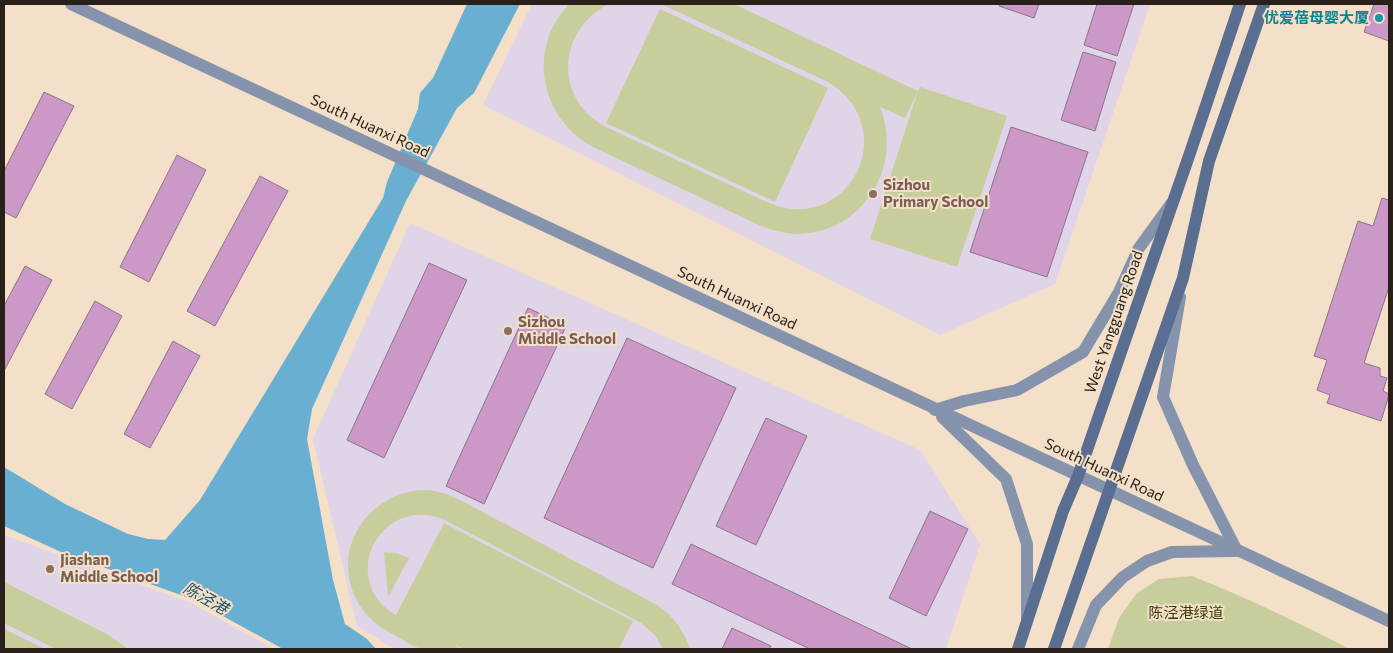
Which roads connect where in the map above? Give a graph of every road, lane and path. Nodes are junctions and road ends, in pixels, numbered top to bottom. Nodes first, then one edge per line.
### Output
1 (71, 4) edge
2 (1240, 4) edge
3 (1264, 4) edge
4 (1174, 201) junction
5 (1184, 278) junction
6 (935, 410) junction
7 (1078, 476) junction
8 (1109, 490) junction
9 (1237, 551) junction
10 (1027, 621) junction
11 (1389, 621) edge
12 (1018, 649) edge
13 (1054, 649) edge
14 (1078, 649) edge

1 - 6 street, South Huanxi Road
2 - 4 main road, West Yangguang Road
3 - 5 main road
4 - 6 street
4 - 7 main road, West Yangguang Road
5 - 8 main road
5 - 9 street
6 - 7 street, South Huanxi Road
6 - 10 street
7 - 8 street, South Huanxi Road
7 - 10 main road, West Yangguang Road
8 - 9 street, South Huanxi Road
8 - 13 main road
9 - 11 street, South Huanxi Road
9 - 14 street
10 - 12 main road, West Yangguang Road

